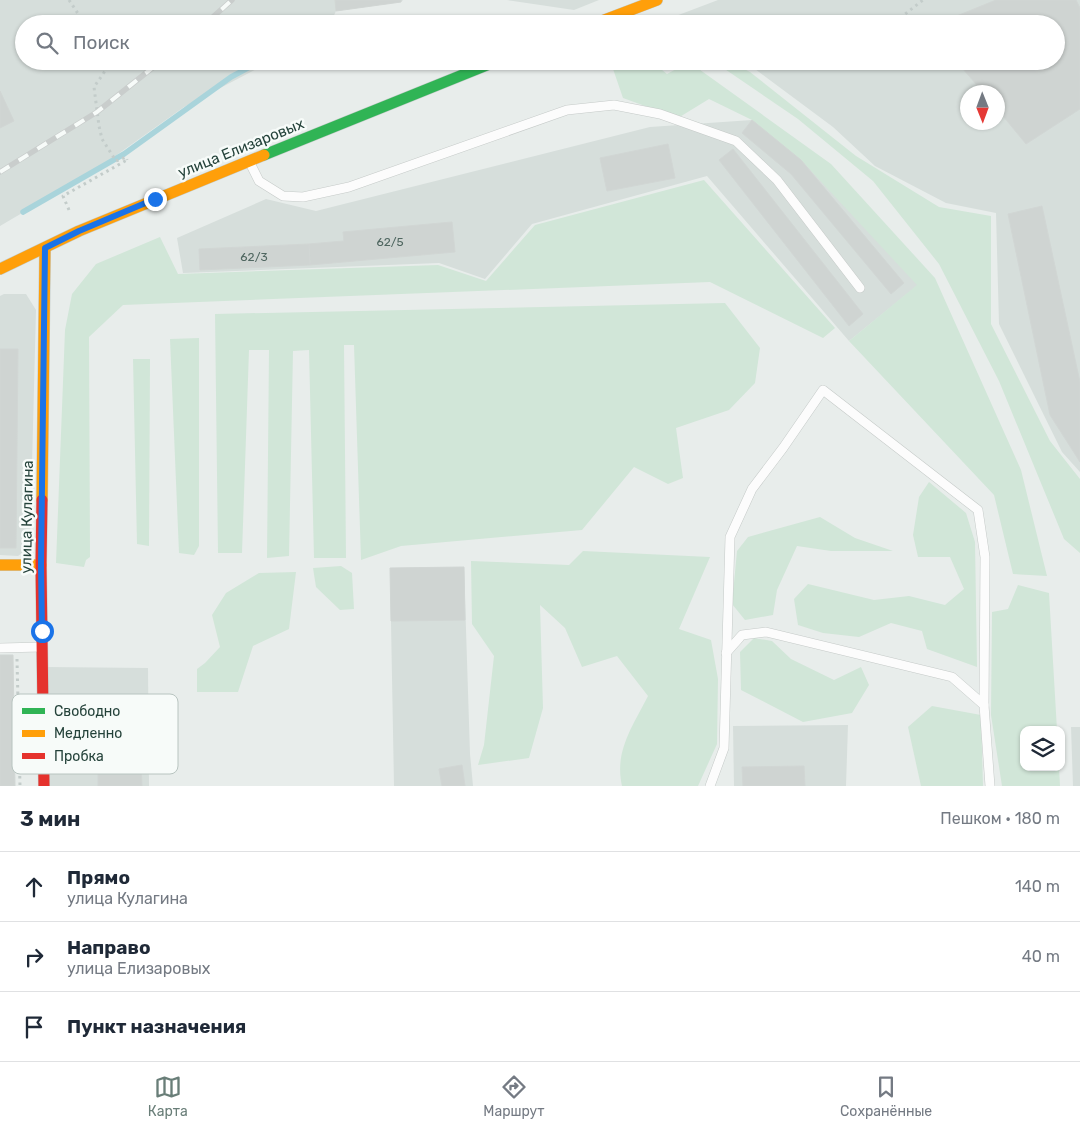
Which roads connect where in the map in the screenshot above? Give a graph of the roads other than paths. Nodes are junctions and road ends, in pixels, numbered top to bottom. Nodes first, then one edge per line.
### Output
1 (657, 0) edge
2 (618, 15) edge
3 (476, 70) edge
4 (248, 161) junction
5 (45, 248) junction
6 (0, 269) edge
7 (860, 288) dead end
8 (0, 565) edge
9 (41, 565) junction
10 (42, 647) junction
11 (0, 648) edge
12 (726, 653) junction
13 (43, 694) edge
14 (984, 706) junction
15 (710, 786) edge
16 (990, 786) edge

1 - 2 main road
3 - 4 main road, улица Елизаровых
4 - 5 main road, улица Елизаровых
4 - 7 lane
5 - 6 main road, улица Елизаровых
5 - 9 main road, улица Кулагина
8 - 9 main road
9 - 10 main road, улица Кулагина
10 - 11 lane
10 - 13 main road, улица Кулагина
12 - 14 lane
12 - 14 lane
12 - 15 lane
14 - 16 lane

